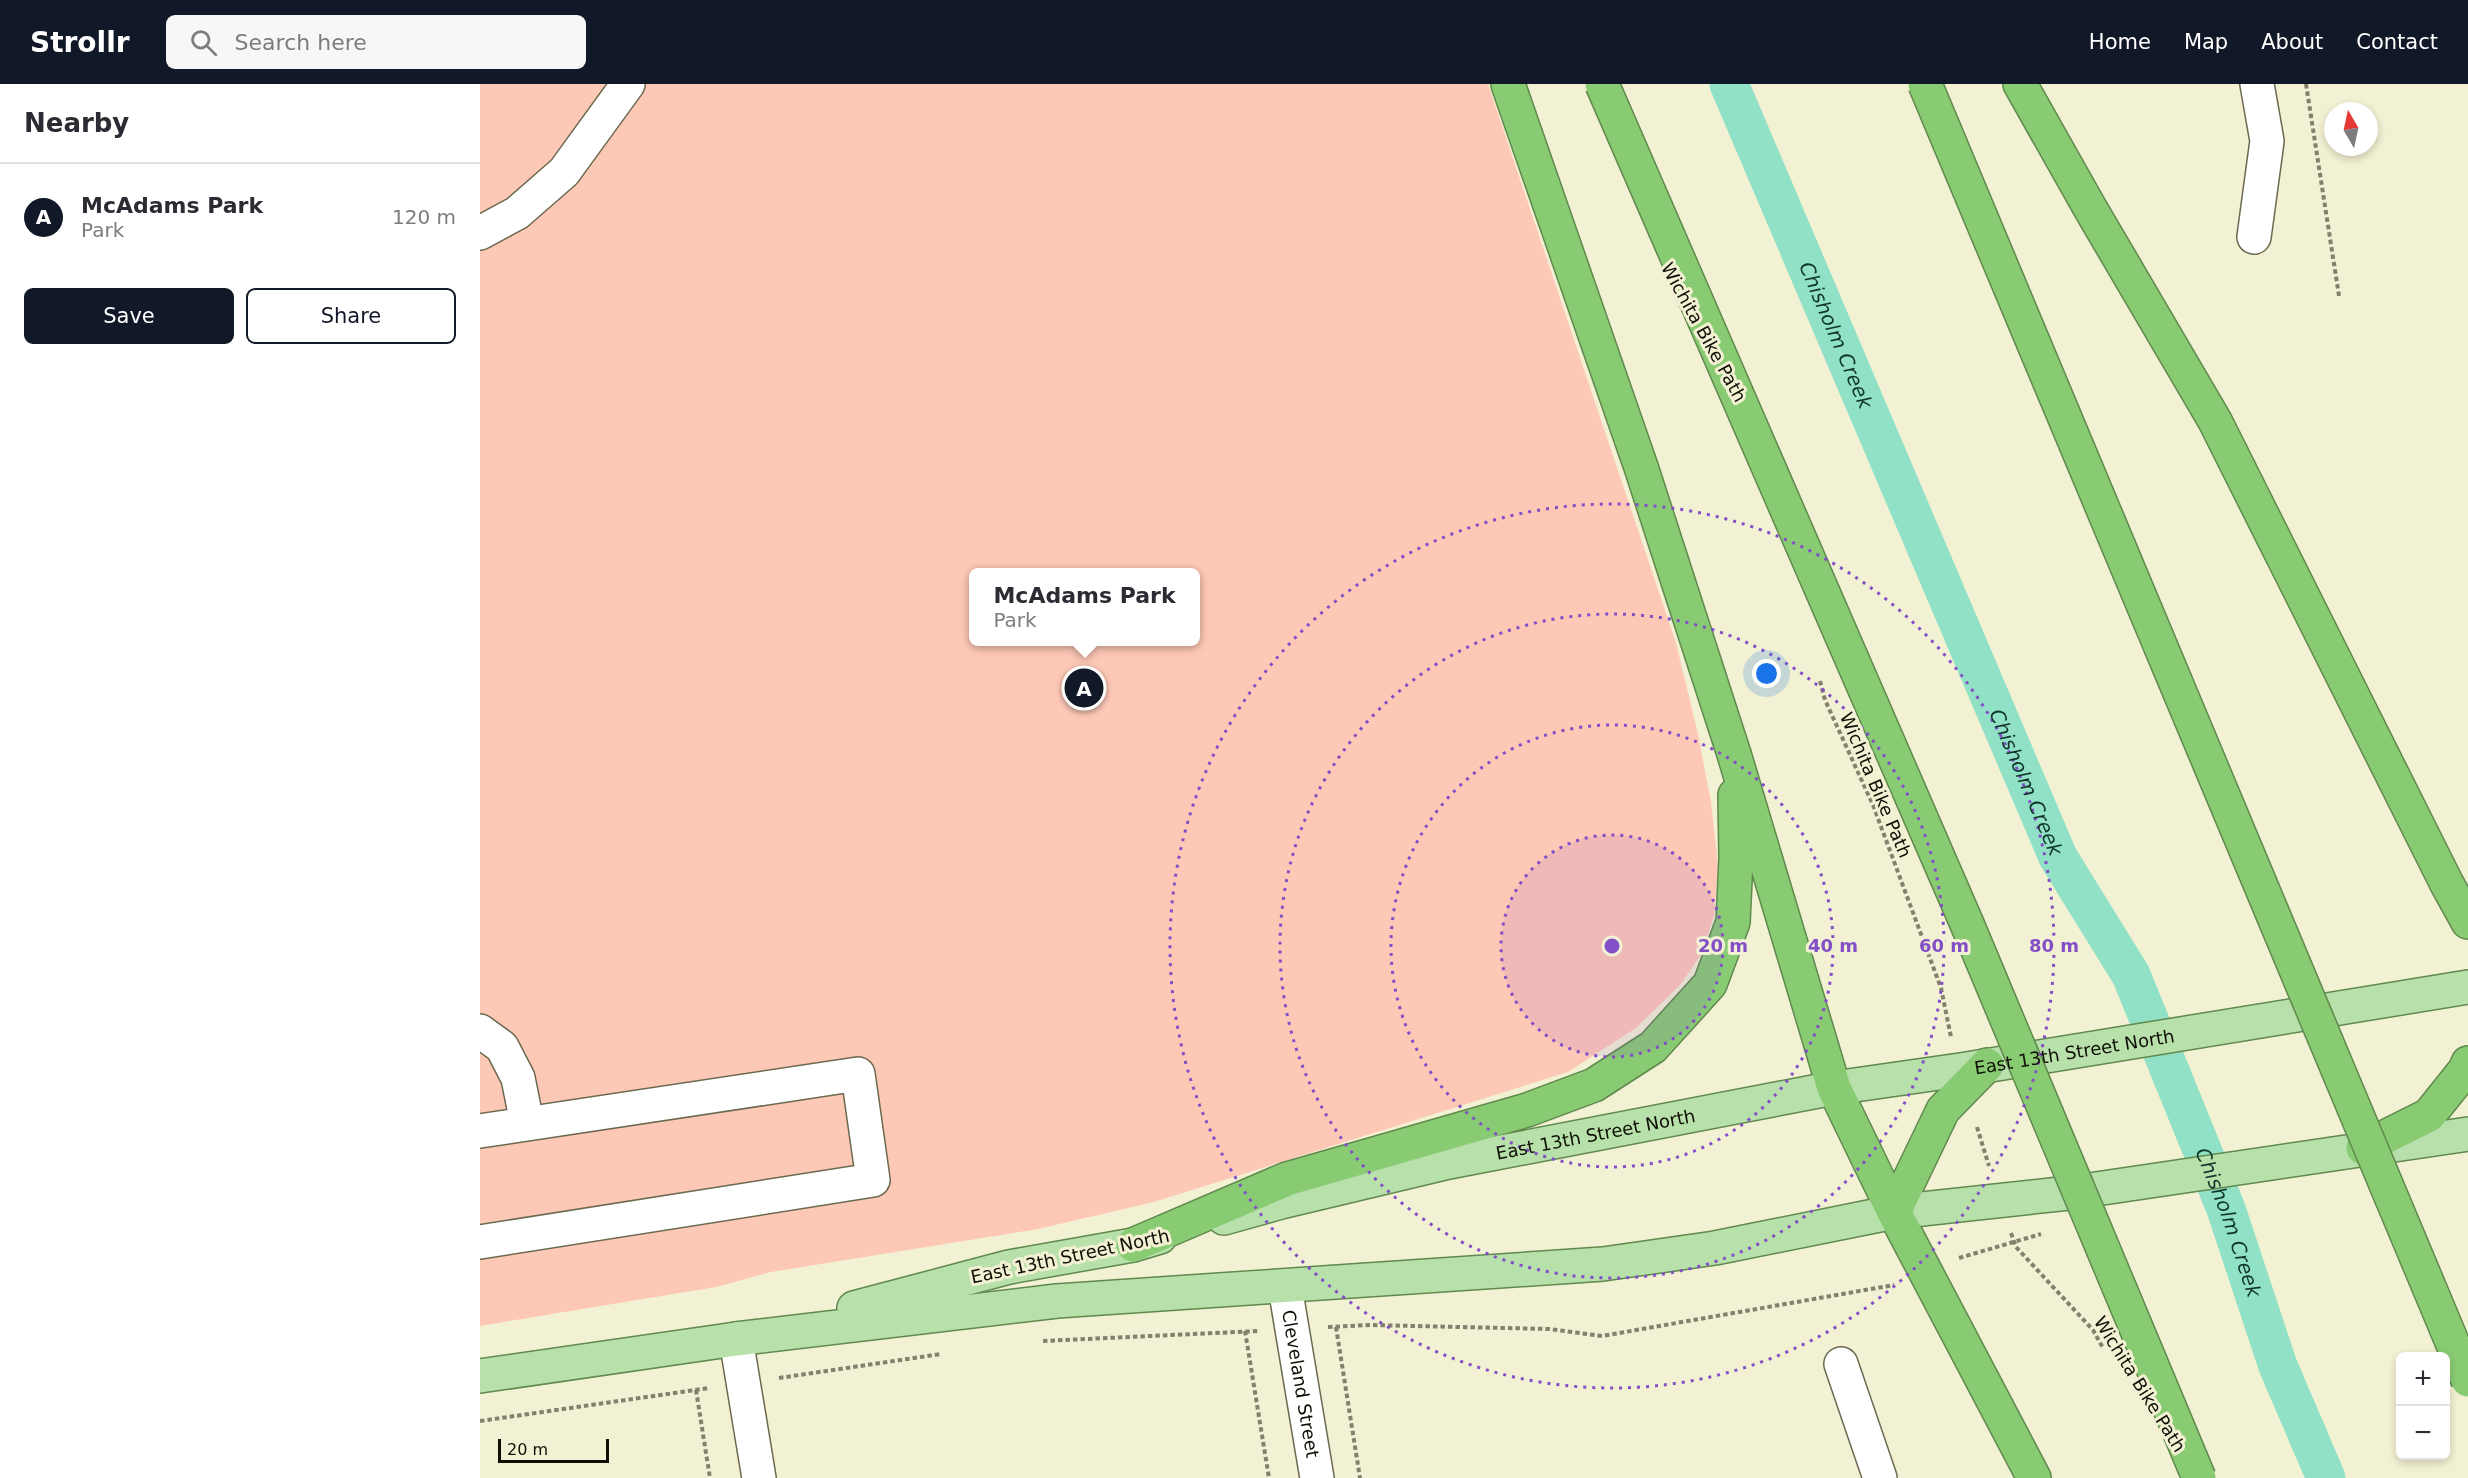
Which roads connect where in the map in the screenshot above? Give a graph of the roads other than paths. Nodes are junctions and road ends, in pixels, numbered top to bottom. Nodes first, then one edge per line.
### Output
1 (628, 84) edge
2 (1508, 84) edge
3 (1602, 84) edge
4 (1925, 84) edge
5 (2020, 84) edge
6 (2257, 84) edge
7 (480, 233) edge
8 (2254, 237) dead end
9 (1734, 754) junction
10 (2468, 922) edge
11 (2468, 987) edge
12 (480, 1031) edge
13 (2468, 1063) edge
14 (1970, 1074) junction
15 (1834, 1088) junction
16 (527, 1123) junction
17 (480, 1131) edge
18 (2468, 1134) edge
19 (2362, 1148) junction
20 (1894, 1212) junction
21 (480, 1242) edge
22 (1133, 1245) junction
23 (1285, 1287) junction
24 (736, 1339) junction
25 (1841, 1364) dead end
26 (480, 1376) edge
27 (2468, 1380) edge
28 (759, 1478) edge
29 (1317, 1478) edge
30 (1880, 1478) edge
31 (2034, 1478) edge
32 (2199, 1478) edge

1 - 7 street
2 - 9 highway
3 - 32 highway, bridge
4 - 27 highway, bridge
5 - 10 highway
6 - 8 street
9 - 15 highway
9 - 22 highway
11 - 14 main road, East 13th Street North
12 - 16 street
13 - 19 highway
14 - 15 main road, East 13th Street North
14 - 20 highway
15 - 20 highway
15 - 22 main road, East 13th Street North
16 - 17 street
16 - 21 street
18 - 19 main road, East 13th Street North
19 - 20 main road, East 13th Street North
20 - 23 main road, East 13th Street North
20 - 31 highway
22 - 24 main road, East 13th Street North
23 - 24 main road, East 13th Street North
23 - 29 street, Cleveland Street
24 - 26 main road, East 13th Street North
24 - 28 street
25 - 30 street

